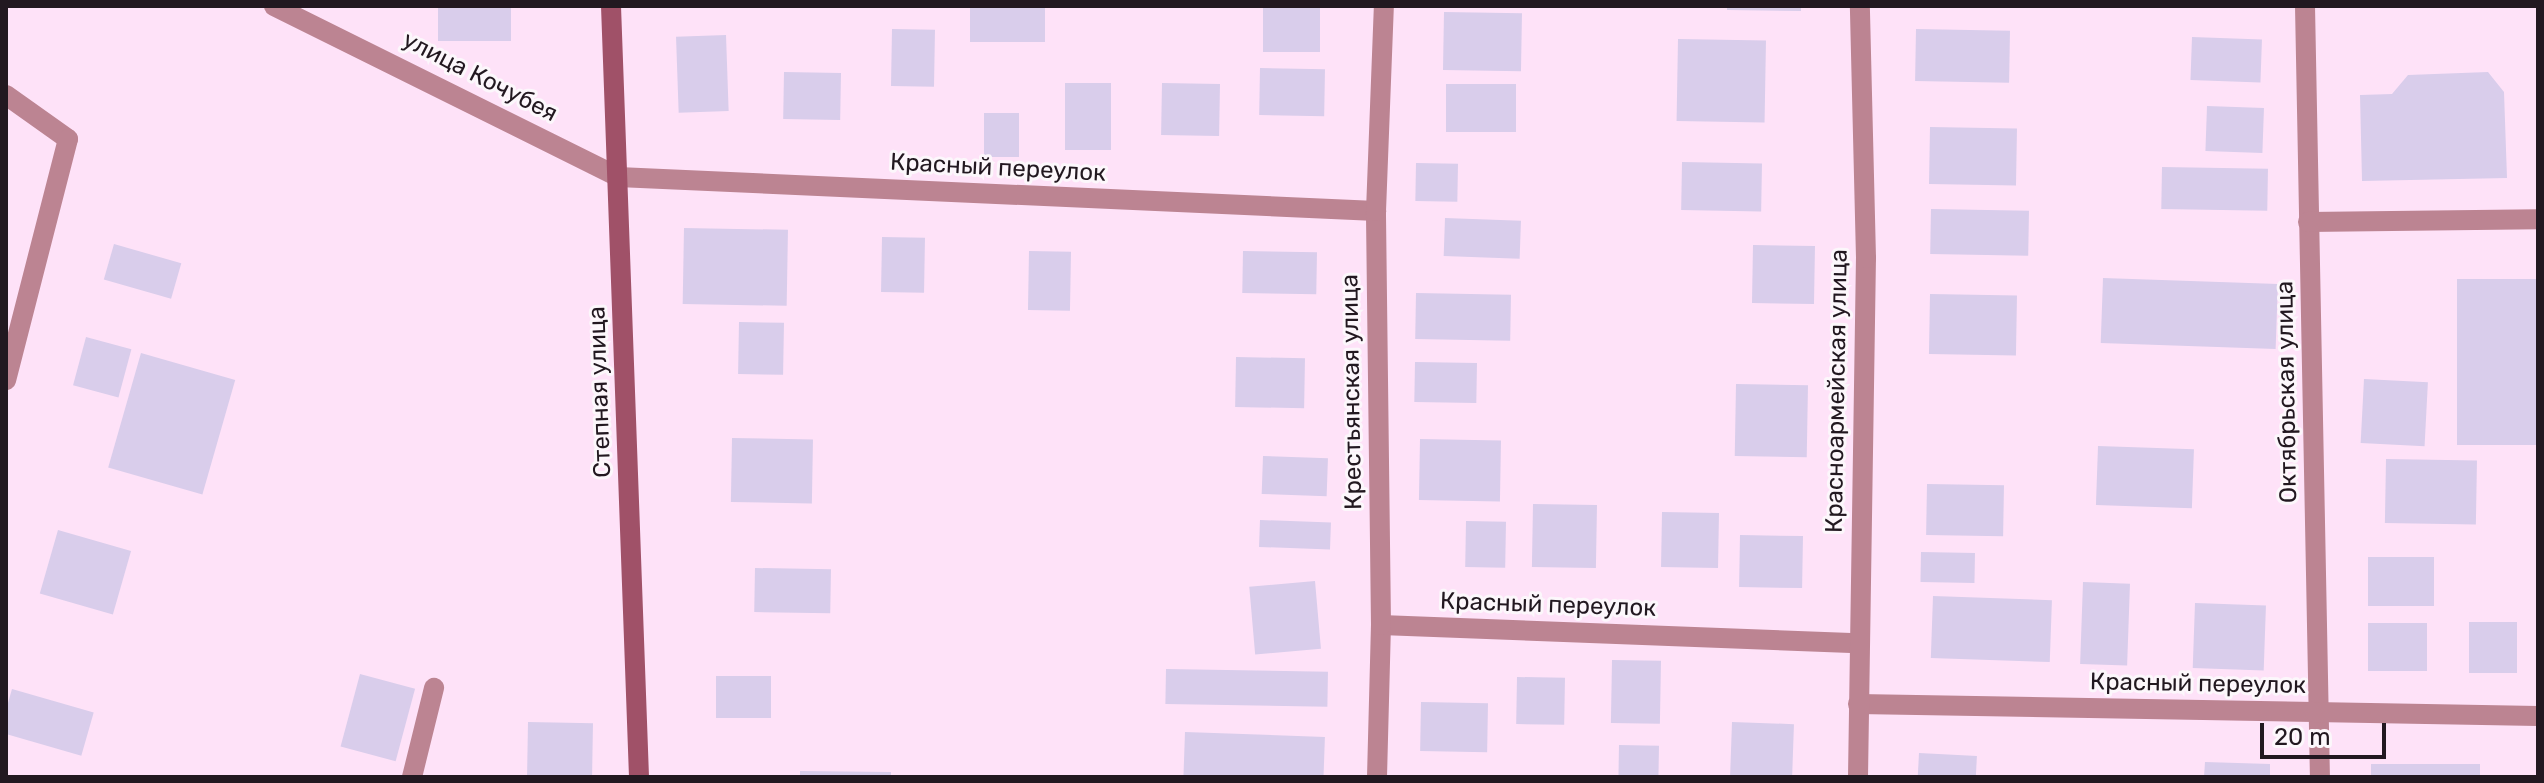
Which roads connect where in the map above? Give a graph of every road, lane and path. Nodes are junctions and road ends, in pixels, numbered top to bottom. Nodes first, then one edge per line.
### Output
1 (274, 6) edge
2 (611, 6) edge
3 (1384, 6) edge
4 (1860, 6) edge
5 (2305, 6) edge
6 (6, 95) edge
7 (618, 177) junction
8 (1376, 211) junction
9 (2538, 219) edge
10 (2308, 222) junction
11 (6, 380) edge
12 (1381, 625) junction
13 (1858, 643) junction
14 (434, 688) dead end
15 (1858, 704) junction
16 (2321, 712) junction
17 (2538, 716) edge
18 (412, 777) edge
19 (639, 777) edge
20 (1377, 777) edge
21 (1858, 777) edge
22 (2320, 777) edge

1 - 7 street, улица Кочубея
2 - 7 main road, Степная улица
3 - 8 street, Крестьянская улица
4 - 13 street, Красноармейская улица
5 - 10 street, Октябрьская улица
6 - 11 street
7 - 8 street, Красный переулок
7 - 19 main road, Степная улица
8 - 12 street, Крестьянская улица
9 - 10 street
10 - 16 street, Октябрьская улица
12 - 13 street, Красный переулок
12 - 20 street, Крестьянская улица
13 - 15 street, Красноармейская улица
14 - 18 street
15 - 16 street, Красный переулок
15 - 21 street, Красноармейская улица
16 - 17 street, Красный переулок
16 - 22 street, Октябрьская улица

